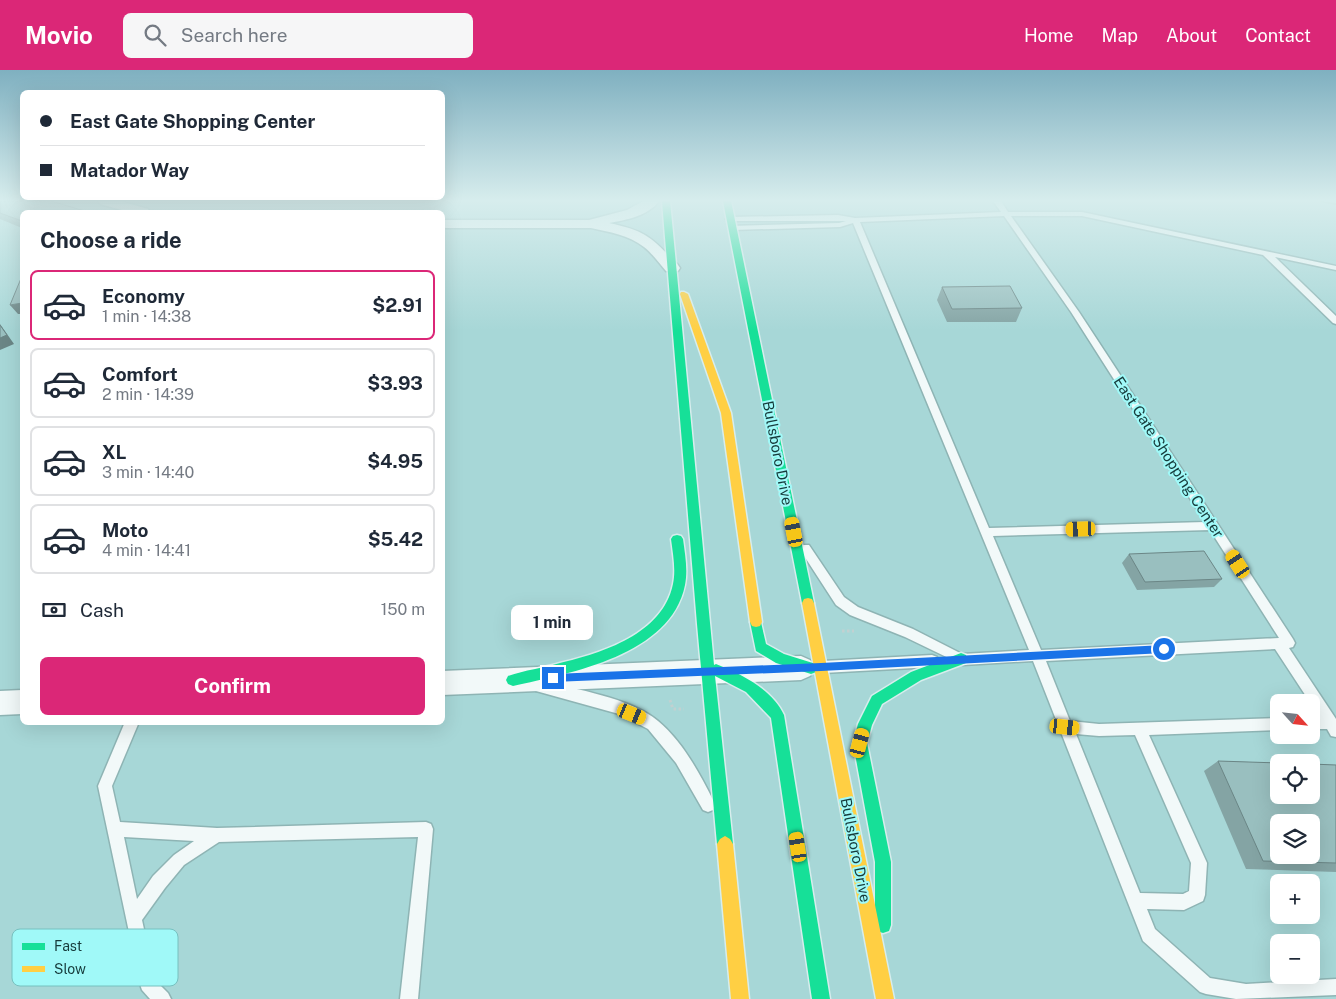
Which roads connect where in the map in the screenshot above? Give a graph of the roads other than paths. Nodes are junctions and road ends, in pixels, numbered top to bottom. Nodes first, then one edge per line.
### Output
1 (649, 244) edge
2 (670, 244) edge
3 (736, 244) edge
4 (866, 244) edge
5 (1027, 244) edge
6 (1225, 244) edge
7 (1266, 253) junction
8 (672, 265) junction
9 (1336, 268) edge
10 (1336, 321) edge
11 (689, 468) junction
12 (680, 495) dead end
13 (676, 523) dead end
14 (1213, 526) junction
15 (794, 532) junction
16 (986, 532) junction
17 (1279, 644) junction
18 (1037, 655) junction
19 (961, 659) junction
20 (816, 667) junction
21 (712, 670) junction
22 (513, 680) junction
23 (445, 683) edge
24 (20, 702) edge
25 (0, 704) edge
26 (1270, 724) edge
27 (131, 725) edge
28 (1320, 725) edge
29 (1065, 727) junction
30 (1333, 727) edge
31 (1139, 729) junction
32 (114, 829) junction
33 (217, 835) junction
34 (724, 842) junction
35 (1135, 901) junction
36 (134, 918) junction
37 (136, 929) edge
38 (150, 986) edge
39 (882, 987) junction
40 (1336, 987) edge
41 (162, 999) edge
42 (409, 999) edge
43 (740, 999) edge
44 (821, 999) edge
45 (885, 999) edge

1 - 8 street
2 - 8 main road
3 - 15 main road, Bullsboro Drive
4 - 16 lane
5 - 14 lane, East Gate Shopping Center
6 - 7 lane
7 - 9 lane
7 - 10 lane
8 - 11 main road
8 - 20 main road
11 - 12 main road
11 - 21 main road
13 - 22 main road
14 - 16 lane
14 - 17 lane, East Gate Shopping Center
15 - 19 lane
15 - 20 main road, Bullsboro Drive
16 - 18 lane
17 - 18 lane
17 - 30 lane
18 - 19 lane
18 - 29 lane
19 - 20 lane
19 - 39 main road
20 - 21 street
20 - 39 main road, Bullsboro Drive
21 - 22 street
21 - 34 main road
21 - 44 main road
22 - 23 street
22 - 34 lane
24 - 25 street
26 - 31 lane
27 - 32 lane
28 - 30 lane
29 - 31 lane
29 - 35 lane
31 - 35 lane
32 - 33 lane
32 - 36 lane
33 - 36 lane
33 - 42 lane
34 - 43 main road
35 - 40 lane
36 - 37 lane
38 - 41 lane
39 - 45 main road, Bullsboro Drive

